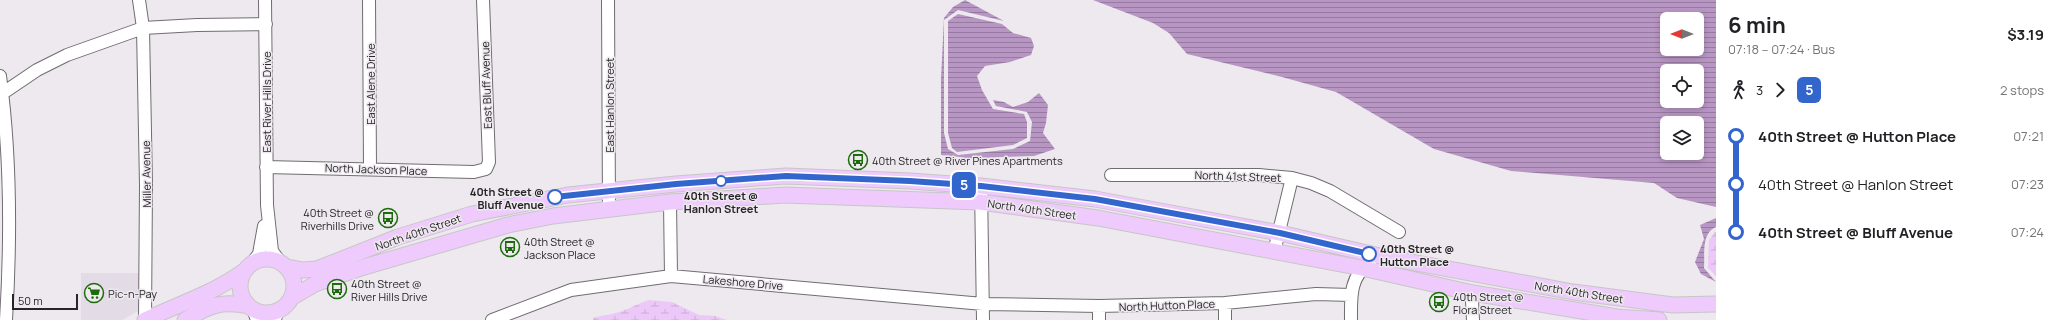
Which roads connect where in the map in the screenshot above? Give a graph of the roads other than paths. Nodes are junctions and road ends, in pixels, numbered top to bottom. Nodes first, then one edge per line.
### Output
1 (139, 0) edge
2 (265, 0) edge
3 (369, 0) edge
4 (484, 0) edge
5 (608, 0) edge
6 (266, 24) junction
7 (143, 28) junction
8 (0, 76) edge
9 (1, 91) edge
10 (266, 167) junction
11 (370, 168) junction
12 (486, 169) joint
13 (786, 176) junction
14 (1111, 176) dead end
15 (1292, 178) junction
16 (981, 186) junction
17 (610, 190) junction
18 (785, 194) junction
19 (670, 202) junction
20 (980, 202) junction
21 (267, 205) junction
22 (609, 209) junction
23 (1400, 232) dead end
24 (1280, 233) junction
25 (1274, 252) junction
26 (1384, 257) junction
27 (283, 264) junction
28 (248, 267) junction
29 (1362, 268) junction
30 (671, 276) junction
31 (1473, 293) junction
32 (1351, 295) junction
33 (291, 298) junction
34 (1225, 303) junction
35 (983, 304) junction
36 (1716, 304) edge
37 (1099, 306) junction
38 (253, 312) edge
39 (276, 315) edge
40 (6, 320) edge
41 (145, 320) edge
42 (185, 320) edge
43 (492, 320) edge
44 (983, 320) edge
45 (1099, 320) edge
46 (1225, 320) edge
47 (1351, 320) edge
48 (1473, 320) edge
49 (1659, 320) edge

1 - 7 street, Miller Avenue
2 - 6 street, East River Hills Drive
3 - 11 street, East Alene Drive
4 - 12 street, East Bluff Avenue
5 - 17 street, East Hanlon Street
6 - 7 street
6 - 10 street, East River Hills Drive
7 - 9 street
7 - 41 street, Miller Avenue
8 - 9 street
9 - 40 street
10 - 11 street, North Jackson Place
10 - 21 street, East River Hills Drive
11 - 12 street, North Jackson Place
13 - 16 main road, North 40th Street
13 - 17 main road, North 40th Street
13 - 18 main road
14 - 15 street, North 41st Street
15 - 23 street, North 41st Street
15 - 24 street
16 - 20 street
16 - 24 main road, North 40th Street
17 - 22 street, East Hanlon Street
17 - 27 main road, North 40th Street
18 - 19 main road, North 40th Street
18 - 20 main road, North 40th Street
19 - 22 main road, North 40th Street
19 - 30 street
20 - 25 main road, North 40th Street
20 - 35 street
21 - 27 street, East River Hills Drive
21 - 28 street, East River Hills Drive
22 - 33 main road, North 40th Street
24 - 25 street
24 - 26 main road, North 40th Street
25 - 29 main road, North 40th Street
26 - 29 street
26 - 36 main road, North 40th Street
27 - 28 main road
27 - 33 main road
28 - 38 main road
28 - 41 main road
29 - 31 main road, North 40th Street
29 - 32 street
30 - 35 street, Lakeshore Drive
30 - 43 street, Lakeshore Drive
31 - 48 street
31 - 49 main road, North 40th Street
32 - 34 street, North Hutton Place
32 - 47 street
33 - 39 main road
34 - 37 street, North Hutton Place
34 - 46 street
35 - 37 street, North Hutton Place
35 - 44 street
37 - 45 street
38 - 39 main road
38 - 42 main road

